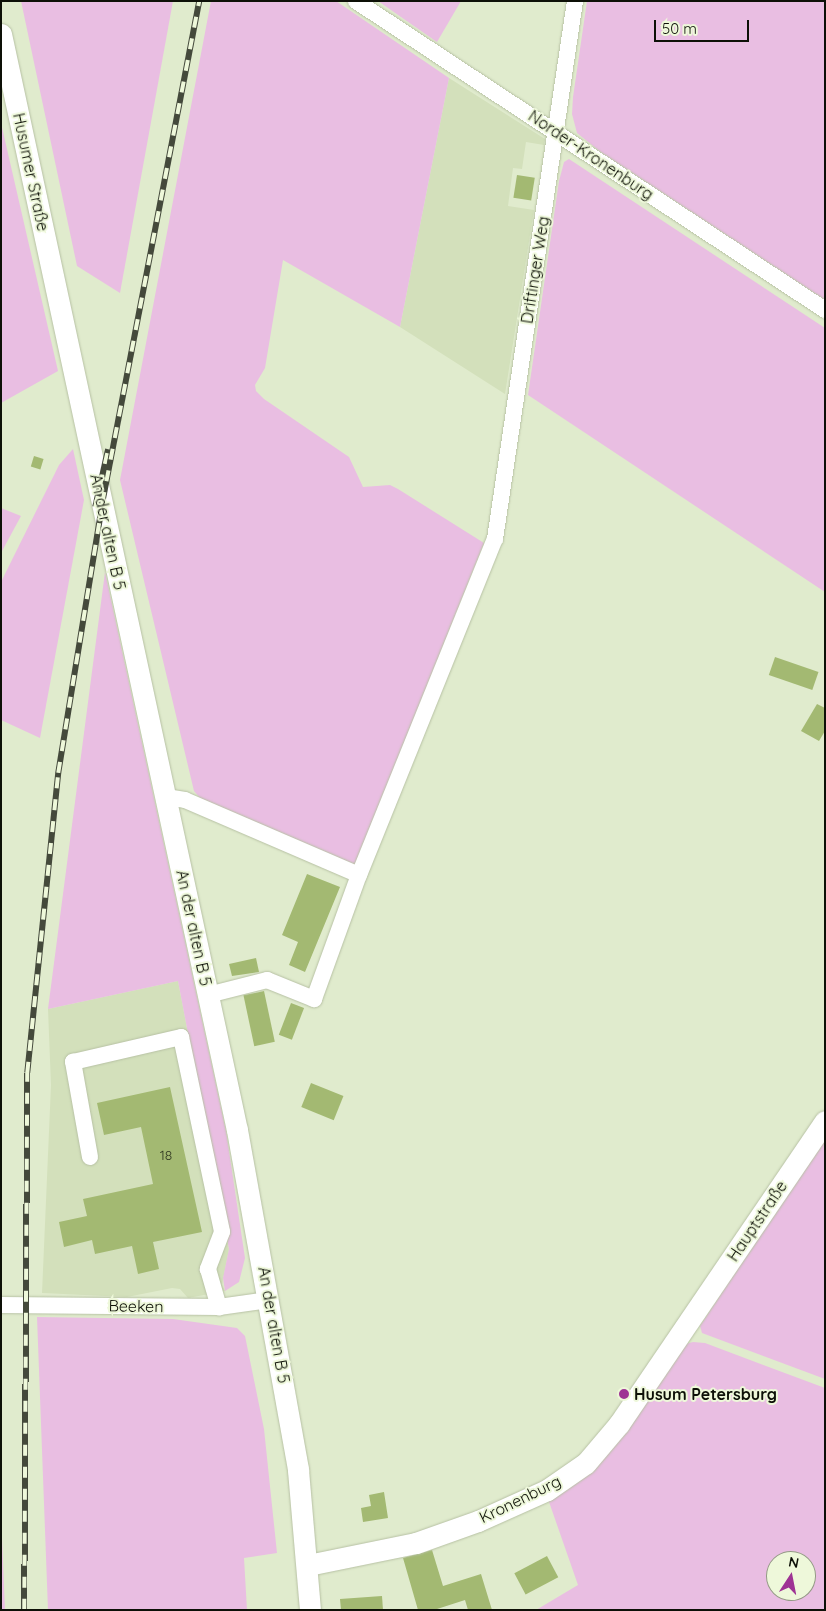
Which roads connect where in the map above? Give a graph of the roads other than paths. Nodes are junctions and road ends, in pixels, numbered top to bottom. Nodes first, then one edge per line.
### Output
1 (356, 1) edge
2 (575, 1) edge
3 (1, 34) edge
4 (556, 130) junction
5 (48, 251) joint
6 (825, 310) edge
7 (166, 797) junction
8 (359, 875) junction
9 (208, 995) junction
10 (825, 1121) edge
11 (90, 1157) dead end
12 (269, 1300) junction
13 (1, 1305) edge
14 (218, 1307) junction
15 (690, 1320) joint
16 (308, 1565) junction
17 (310, 1610) edge

1 - 4 street, Norder-Kronenburg
2 - 4 street, Driftinger Weg
3 - 5 main road, Husumer Straße
4 - 6 street, Norder-Kronenburg
4 - 8 street, Driftinger Weg
5 - 7 main road, An der alten B 5
7 - 8 street
7 - 9 main road, An der alten B 5
8 - 9 street, Driftinger Weg
9 - 12 main road, An der alten B 5
10 - 15 main road, Hauptstraße
11 - 14 street
12 - 14 street, Beeken
12 - 16 main road, An der alten B 5
13 - 14 street, Beeken
15 - 16 main road, Kronenburg
16 - 17 main road, An der alten B 5

